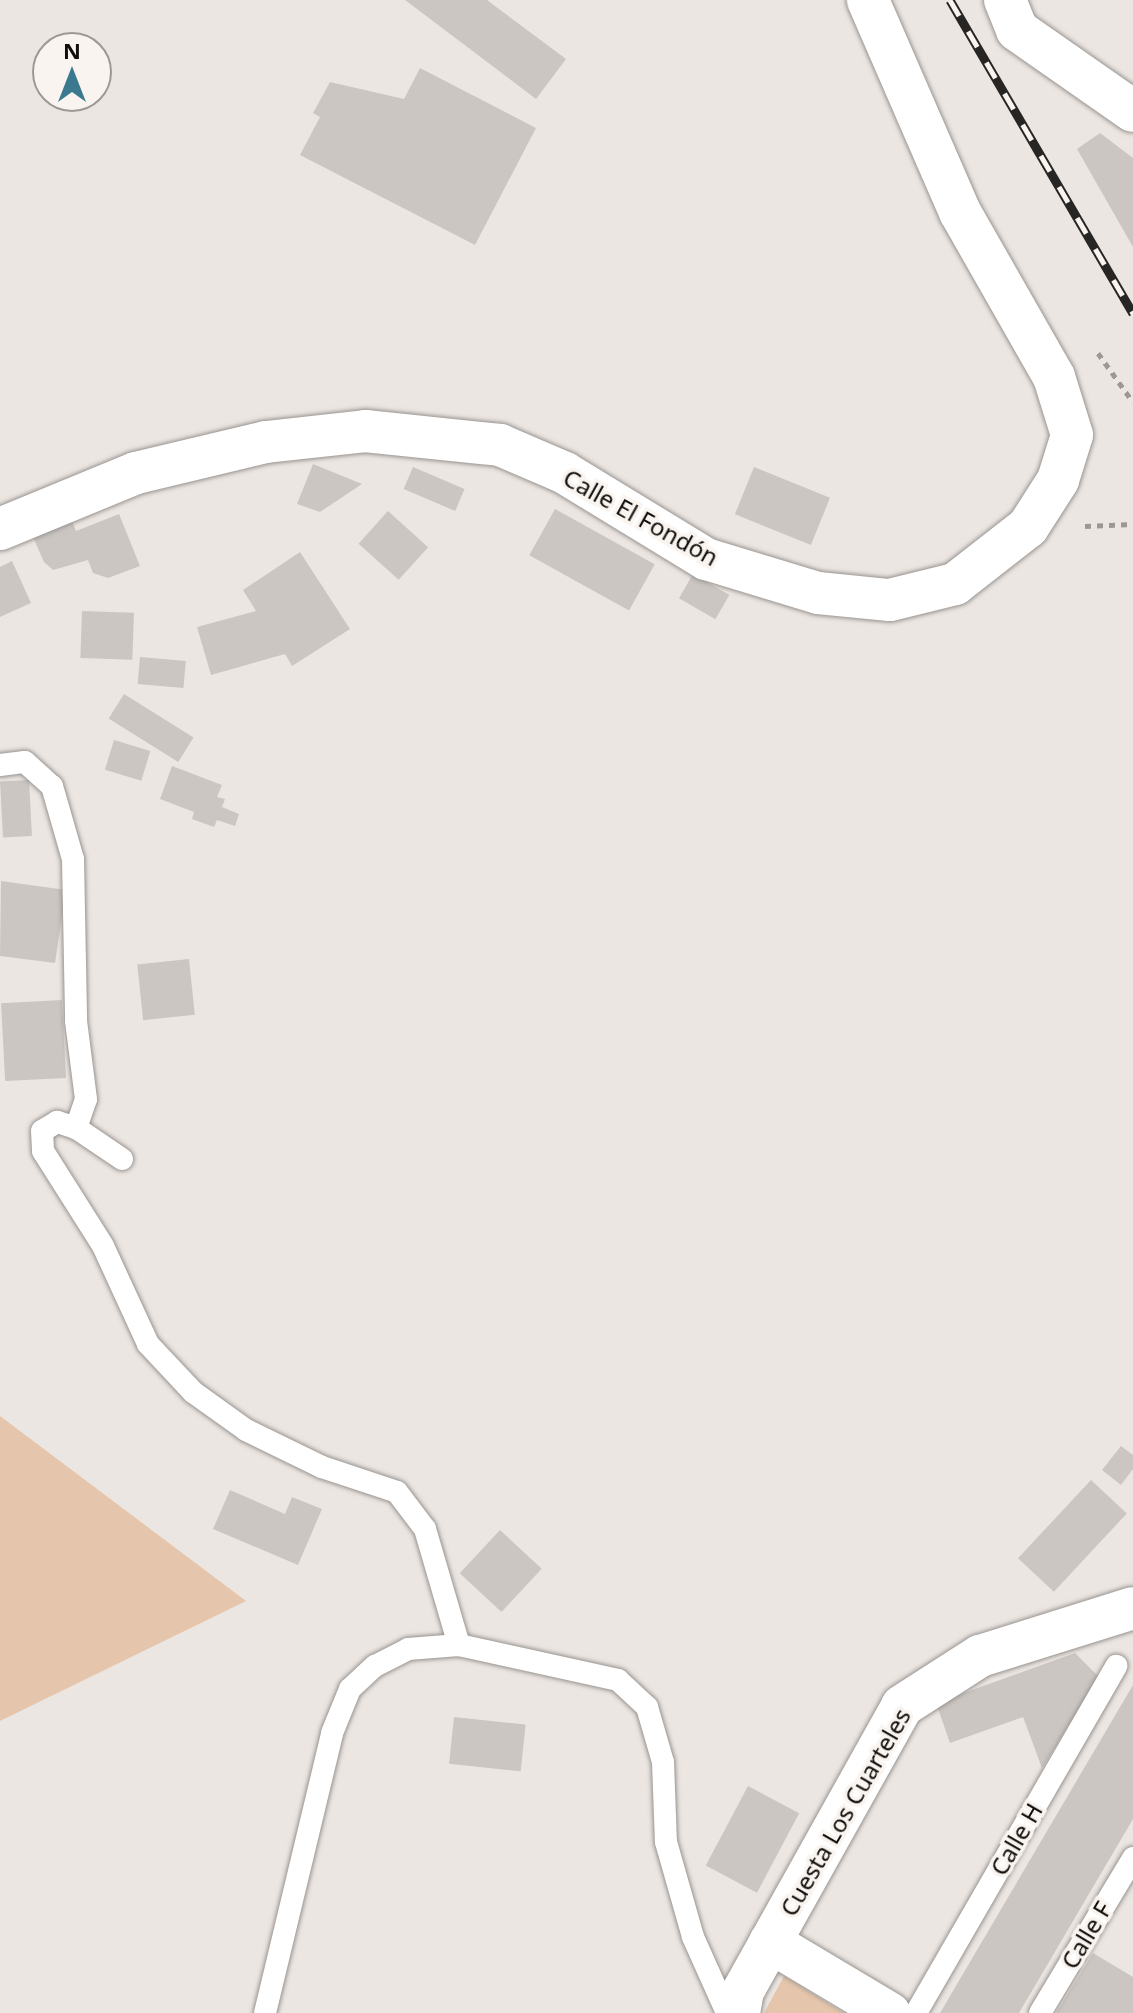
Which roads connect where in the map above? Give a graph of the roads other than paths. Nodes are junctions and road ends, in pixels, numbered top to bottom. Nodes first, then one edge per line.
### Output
1 (868, 0) edge
2 (1005, 0) edge
3 (1133, 111) edge
4 (0, 529) edge
5 (0, 765) edge
6 (76, 1128) junction
7 (122, 1159) dead end
8 (1133, 1608) edge
9 (459, 1645) junction
10 (1116, 1666) dead end
11 (1133, 1858) edge
12 (770, 1942) junction
13 (265, 2013) edge
14 (727, 2013) edge
15 (739, 2013) edge
16 (889, 2013) edge
17 (916, 2013) edge
18 (1040, 2013) edge

1 - 4 street, Calle El Fondón
2 - 3 street
5 - 6 lane
6 - 7 lane
6 - 9 lane
8 - 12 street, Cuesta Los Cuarteles
9 - 13 lane
9 - 14 lane
10 - 17 lane, Calle H
11 - 18 lane, Calle F
12 - 15 street, Cuesta Los Cuarteles
12 - 16 street

